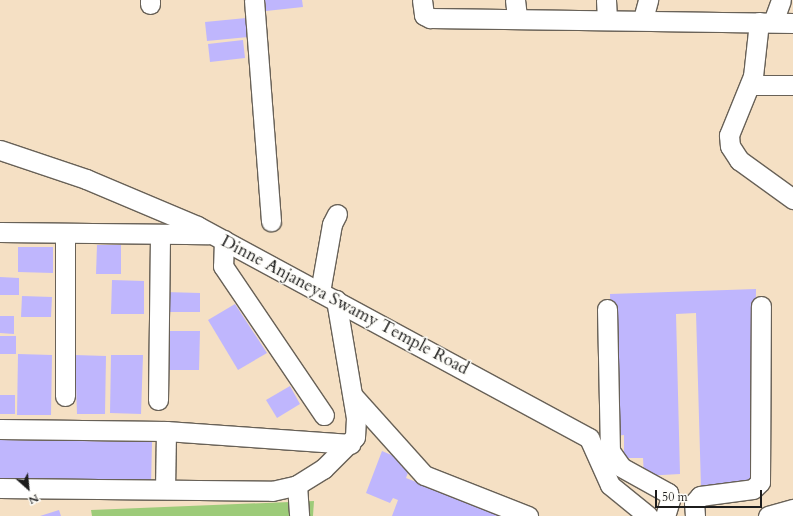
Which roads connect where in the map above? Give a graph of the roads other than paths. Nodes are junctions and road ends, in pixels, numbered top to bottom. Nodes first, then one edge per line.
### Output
1 (254, 0) edge
2 (422, 0) edge
3 (648, 0) edge
4 (781, 0) edge
5 (516, 8) edge
6 (606, 9) edge
7 (643, 19) junction
8 (766, 22) junction
9 (793, 23) edge
10 (750, 85) junction
11 (793, 85) edge
12 (0, 150) edge
13 (793, 199) edge
14 (337, 214) dead end
15 (271, 221) dead end
16 (0, 232) edge
17 (65, 233) junction
18 (160, 234) junction
19 (219, 237) junction
20 (328, 296) junction
21 (761, 306) dead end
22 (607, 309) dead end
23 (65, 396) dead end
24 (353, 396) junction
25 (158, 400) dead end
26 (324, 415) dead end
27 (0, 429) edge
28 (166, 431) junction
29 (351, 444) junction
30 (297, 485) junction
31 (0, 488) edge
32 (165, 489) junction
33 (793, 509) edge
34 (299, 516) edge
35 (528, 516) edge
36 (648, 516) edge
37 (665, 516) edge
38 (695, 516) edge
39 (768, 516) edge

1 - 15 street
2 - 5 street
3 - 7 street
4 - 8 street
5 - 6 street
6 - 7 street
7 - 8 street
8 - 9 street
8 - 10 street
10 - 11 street
10 - 13 street
12 - 19 street, Dinne Anjaneya Swamy Temple Road
14 - 20 street
16 - 17 street
17 - 18 street
17 - 23 street
18 - 19 street
18 - 25 street
19 - 20 street, Dinne Anjaneya Swamy Temple Road
19 - 26 street
20 - 24 street
20 - 36 street, Dinne Anjaneya Swamy Temple Road
21 - 38 street
22 - 37 street
24 - 29 street
24 - 35 street
27 - 28 street
28 - 29 street
28 - 32 street
29 - 30 street
30 - 32 street
30 - 34 street
31 - 32 street
33 - 39 street

